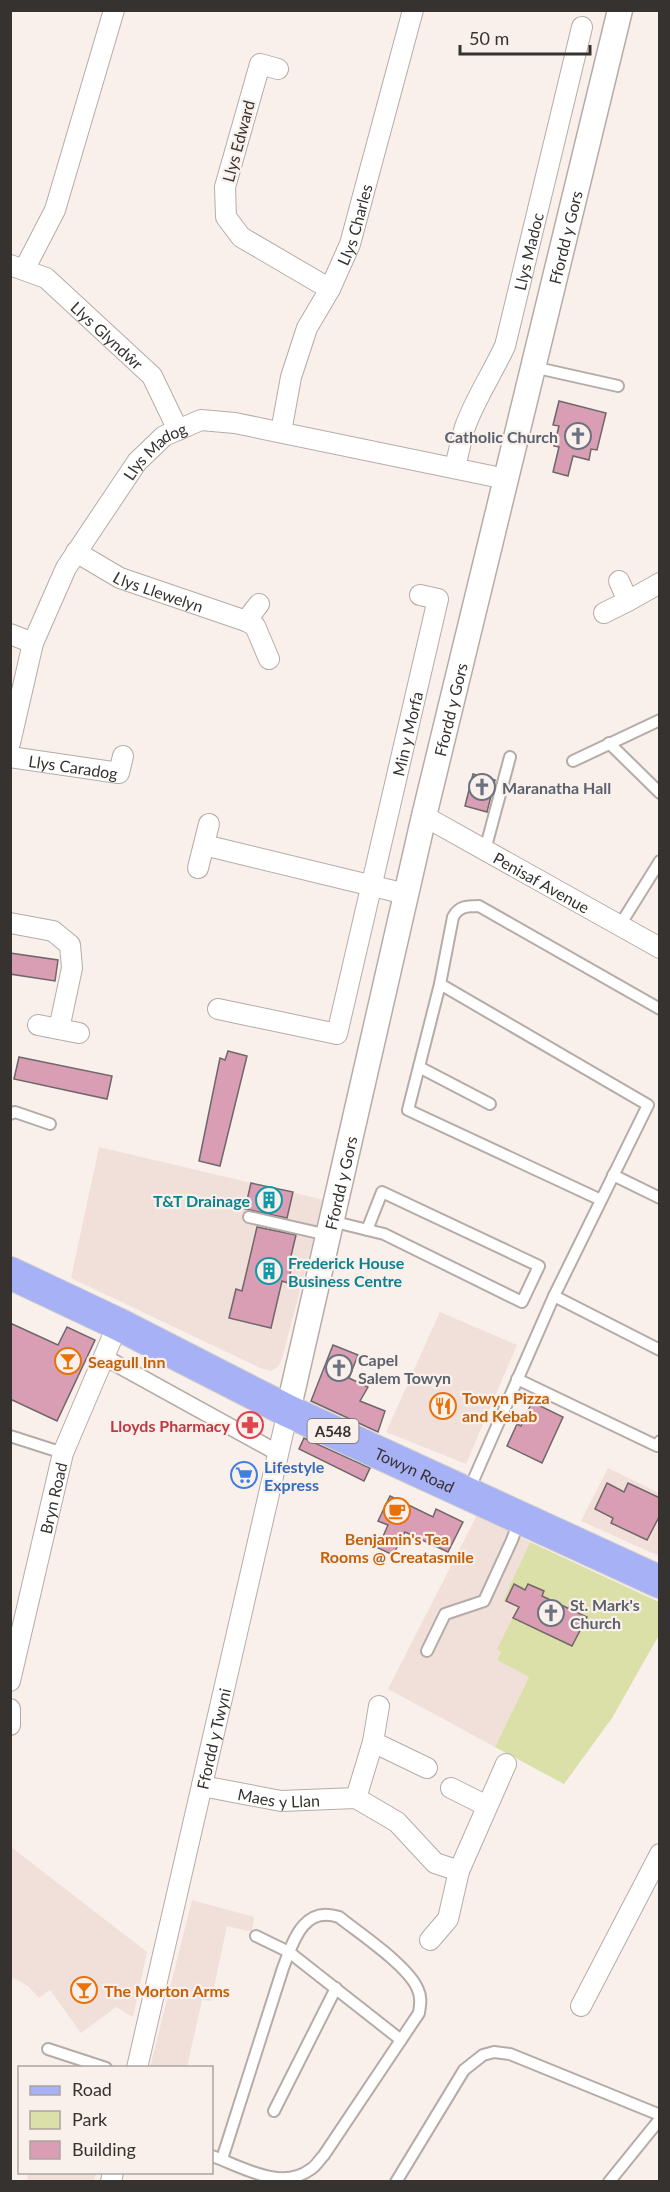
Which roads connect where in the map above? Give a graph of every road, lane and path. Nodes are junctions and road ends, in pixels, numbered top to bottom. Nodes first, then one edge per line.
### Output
1 (114, 10) edge
2 (413, 10) edge
3 (620, 10) edge
4 (582, 27) dead end
5 (278, 69) dead end
6 (18, 267) edge
7 (330, 289) junction
8 (533, 367) junction
9 (618, 386) dead end
10 (178, 430) junction
11 (281, 432) junction
12 (455, 468) junction
13 (506, 479) junction
14 (76, 552) junction
15 (619, 581) dead end
16 (660, 583) edge
17 (420, 595) dead end
18 (628, 601) junction
19 (259, 604) dead end
20 (604, 613) dead end
21 (246, 621) junction
22 (10, 634) edge
23 (33, 643) junction
24 (269, 659) dead end
25 (660, 720) edge
26 (10, 743) edge
27 (609, 744) junction
28 (123, 756) dead end
29 (10, 757) edge
30 (510, 757) dead end
31 (573, 761) dead end
32 (660, 793) edge
33 (424, 816) junction
34 (209, 824) dead end
35 (204, 845) junction
36 (485, 850) junction
37 (660, 861) edge
38 (198, 868) dead end
39 (372, 886) junction
40 (406, 894) junction
41 (10, 924) edge
42 (620, 926) junction
43 (660, 948) edge
44 (440, 984) junction
45 (218, 1009) dead end
46 (660, 1009) edge
47 (38, 1025) dead end
48 (59, 1029) junction
49 (80, 1034) dead end
50 (419, 1067) junction
51 (490, 1104) dead end
52 (10, 1114) edge
53 (50, 1124) dead end
54 (613, 1175) junction
55 (660, 1198) edge
56 (601, 1200) junction
57 (249, 1216) dead end
58 (330, 1228) junction
59 (367, 1230) junction
60 (10, 1273) edge
61 (554, 1296) junction
62 (118, 1324) junction
63 (660, 1350) edge
64 (104, 1358) junction
65 (517, 1379) junction
66 (288, 1410) junction
67 (10, 1436) edge
68 (660, 1441) edge
69 (63, 1453) junction
70 (278, 1453) junction
71 (468, 1493) junction
72 (520, 1518) junction
73 (660, 1582) edge
74 (427, 1651) dead end
75 (10, 1681) edge
76 (379, 1706) dead end
77 (10, 1709) edge
78 (10, 1725) edge
79 (373, 1742) junction
80 (506, 1764) dead end
81 (427, 1768) dead end
82 (202, 1786) junction
83 (451, 1788) dead end
84 (356, 1798) junction
85 (487, 1806) junction
86 (660, 1854) edge
87 (459, 1871) junction
88 (256, 1936) dead end
89 (441, 1936) dead end
90 (289, 1952) junction
91 (336, 1988) junction
92 (581, 2006) dead end
93 (401, 2040) junction
94 (48, 2049) dead end
95 (103, 2066) edge
96 (137, 2066) edge
97 (274, 2111) dead end
98 (660, 2117) edge
99 (217, 2157) edge
100 (396, 2181) edge
101 (609, 2181) edge

1 - 6 street
2 - 7 street, Llys Charles
3 - 8 street, Ffordd y Gors
4 - 12 street, Llys Madoc
5 - 7 street, Llys Edward
6 - 10 street, Llys Glyndŵr
7 - 11 street, Llys Charles
8 - 9 lane
8 - 13 street, Ffordd y Gors
10 - 11 street, Llys Madog
10 - 14 street, Llys Madog
11 - 12 street, Llys Madog
12 - 13 street, Llys Madog
13 - 33 street, Ffordd y Gors
14 - 21 street, Llys Llewelyn
14 - 23 street, Llys Madog
15 - 18 street
16 - 18 street
17 - 39 street, Min y Morfa
18 - 20 street
19 - 21 street
21 - 24 street
22 - 23 street
23 - 26 street, Llys Madog
25 - 27 lane
27 - 31 lane
27 - 32 lane
28 - 29 street, Llys Caradog
30 - 36 lane
33 - 36 street, Penisaf Avenue
33 - 40 street, Ffordd y Gors
34 - 35 street
35 - 38 street
35 - 39 street
36 - 42 street, Penisaf Avenue
37 - 42 lane
39 - 40 street
39 - 45 street, Min y Morfa
40 - 58 street, Ffordd y Gors
41 - 48 street
42 - 43 street, Penisaf Avenue
44 - 46 lane
44 - 50 lane
44 - 54 lane
47 - 48 street
48 - 49 street
50 - 51 lane
50 - 56 lane
52 - 53 lane
54 - 55 lane
54 - 56 lane
56 - 61 lane
57 - 58 lane
58 - 59 lane
58 - 66 street, Ffordd y Gors
59 - 59 lane
60 - 62 main road, Towyn Road / A548
61 - 63 lane
61 - 65 lane
62 - 64 street, Bryn Road
62 - 66 main road, Towyn Road / A548
64 - 69 street, Bryn Road
64 - 70 street
65 - 68 lane
65 - 71 lane
66 - 70 street, Ffordd y Twyni
66 - 71 main road, Towyn Road / A548
67 - 69 lane
69 - 75 street, Bryn Road
70 - 82 street, Ffordd y Twyni
71 - 72 main road, Towyn Road / A548
72 - 73 main road, Towyn Road / A548
72 - 74 lane
76 - 79 street
77 - 78 street
79 - 81 street
79 - 84 street
80 - 85 street
82 - 84 street, Maes y Llan
82 - 96 street, Ffordd y Twyni
83 - 85 street
84 - 87 street
85 - 87 street
86 - 92 street
87 - 89 street
88 - 90 lane
90 - 91 lane
90 - 93 lane
90 - 99 lane
91 - 93 lane
91 - 97 lane
93 - 99 lane
94 - 95 lane
98 - 100 lane
98 - 101 lane

